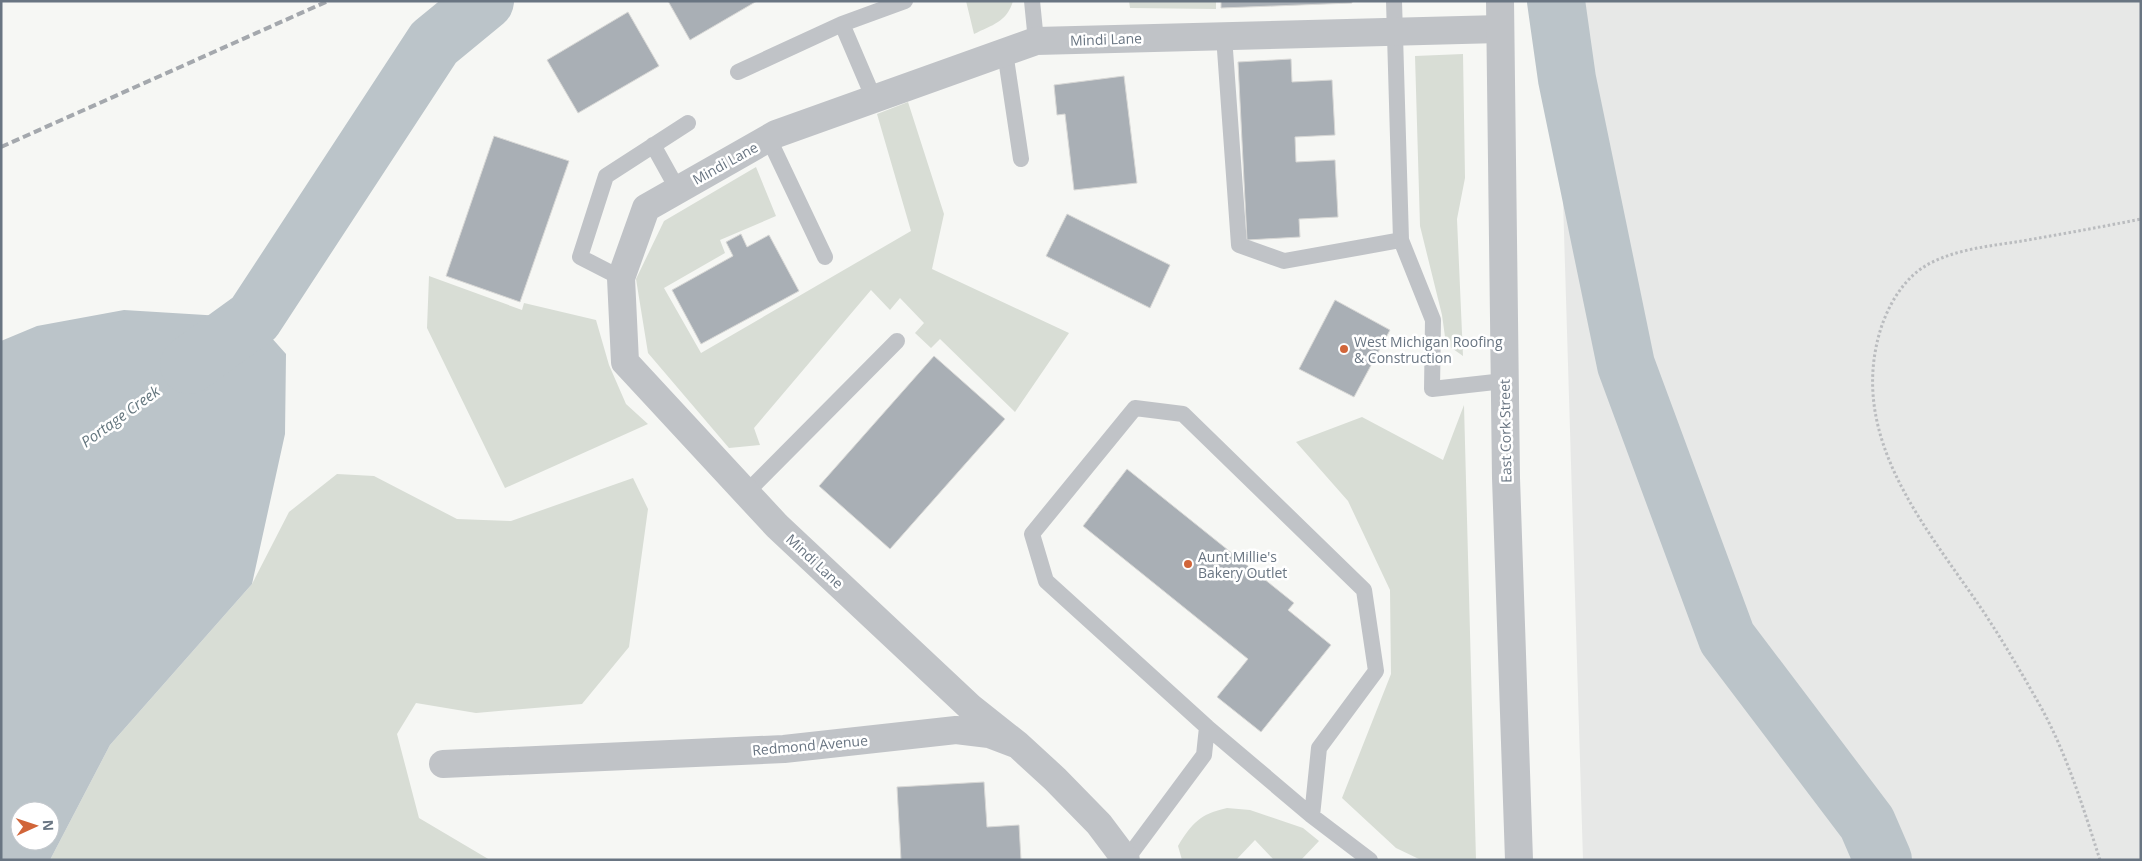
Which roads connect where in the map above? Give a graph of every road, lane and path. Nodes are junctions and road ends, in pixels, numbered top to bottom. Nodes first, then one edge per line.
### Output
1 (905, 1) edge
2 (1032, 1) edge
3 (1394, 1) edge
4 (1500, 1) edge
5 (842, 24) junction
6 (1500, 29) junction
7 (1394, 31) junction
8 (1224, 36) junction
9 (1036, 41) junction
10 (1005, 52) junction
11 (738, 72) dead end
12 (874, 99) junction
13 (688, 123) dead end
14 (769, 139) junction
15 (653, 146) junction
16 (1021, 159) dead end
17 (678, 190) junction
18 (2141, 219) edge
19 (1401, 240) junction
20 (825, 257) dead end
21 (620, 278) junction
22 (897, 340) dead end
23 (1504, 381) junction
24 (746, 493) junction
25 (1207, 727) junction
26 (1018, 745) junction
27 (443, 764) dead end
28 (1312, 816) junction
29 (1126, 860) edge
30 (1370, 860) edge
31 (1519, 860) edge
32 (2100, 860) edge

1 - 5 lane
2 - 9 lane
3 - 7 lane
4 - 6 street, East Cork Street
5 - 11 lane
5 - 12 lane
6 - 7 street, Mindi Lane
6 - 23 street, East Cork Street
7 - 8 street, Mindi Lane
7 - 19 lane
8 - 9 street, Mindi Lane
8 - 19 lane
9 - 10 street, Mindi Lane
10 - 12 street, Mindi Lane
10 - 16 lane
12 - 14 street, Mindi Lane
13 - 15 lane
14 - 17 street, Mindi Lane
14 - 20 lane
15 - 17 lane
15 - 21 lane
17 - 21 street, Mindi Lane
18 - 32 path
19 - 23 lane
21 - 24 street, Mindi Lane
22 - 24 lane
23 - 31 street, East Cork Street
24 - 26 street, Mindi Lane
25 - 28 lane
25 - 28 lane
25 - 29 lane
26 - 27 street, Redmond Avenue
26 - 29 street, Redmond Avenue
28 - 30 lane

